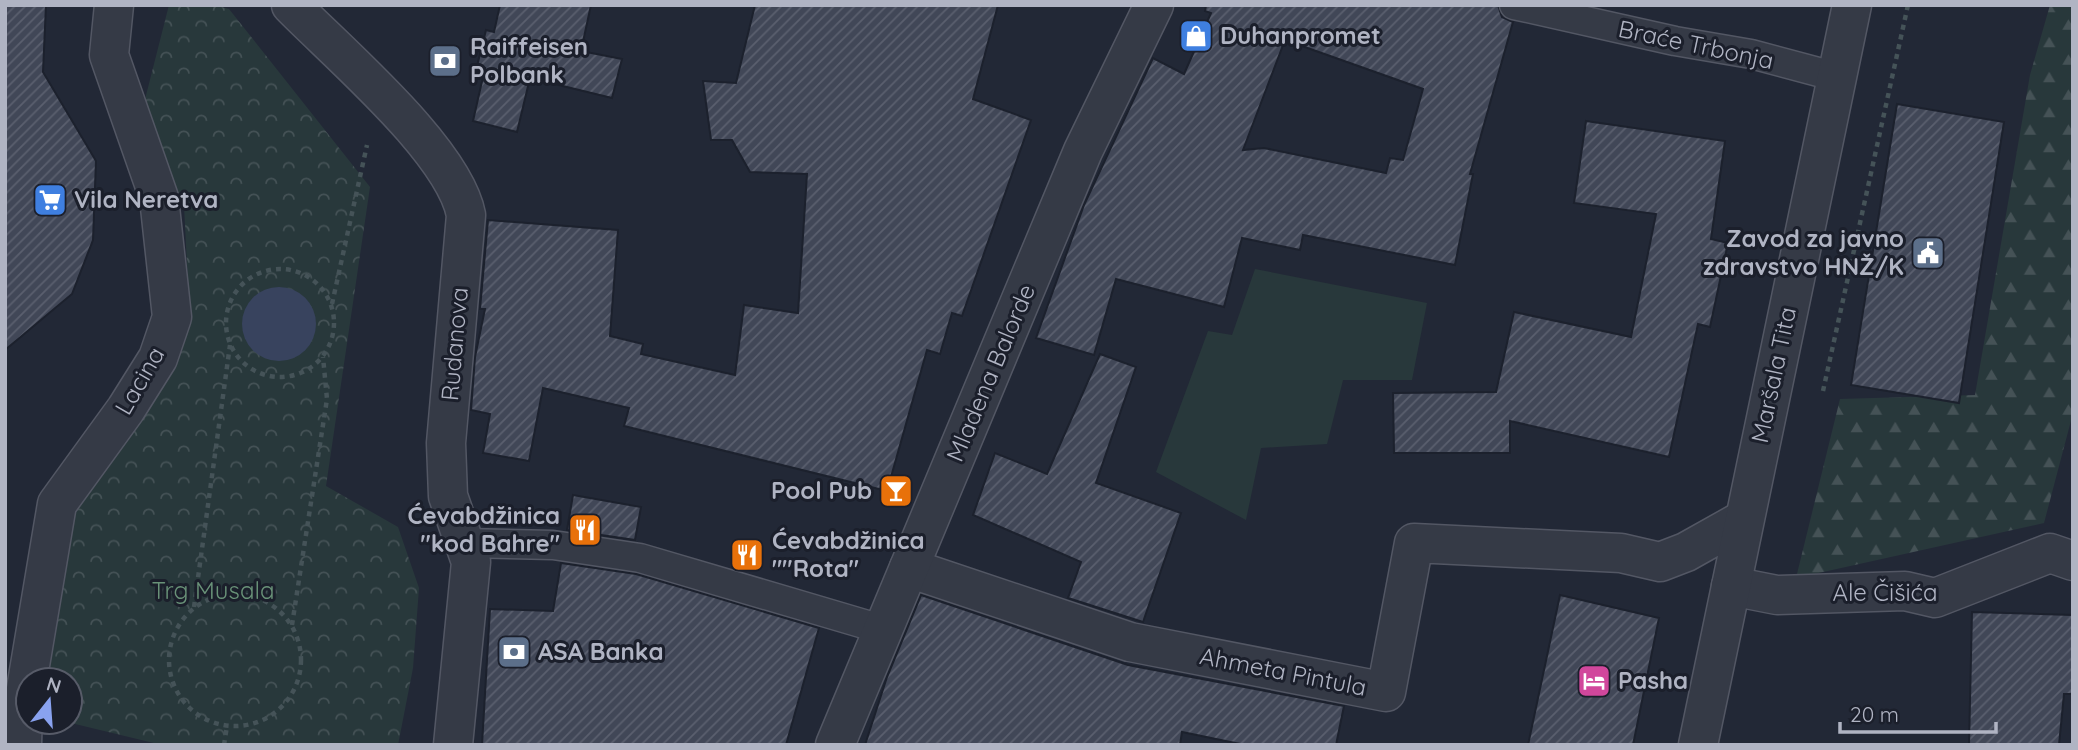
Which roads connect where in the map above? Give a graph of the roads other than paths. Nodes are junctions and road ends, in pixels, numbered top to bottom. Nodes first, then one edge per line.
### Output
1 (114, 5) edge
2 (292, 5) edge
3 (1154, 5) edge
4 (1514, 5) edge
5 (1852, 5) edge
6 (1837, 77) junction
7 (1743, 520) junction
8 (464, 543) junction
9 (2073, 561) edge
10 (909, 568) junction
11 (1731, 586) junction
12 (881, 629) junction
13 (22, 745) edge
14 (453, 745) edge
15 (835, 745) edge
16 (1698, 745) edge

1 - 13 street, Lacina
2 - 8 street, Rudanova
3 - 10 street, Mladena Balorde
4 - 6 lane, Braće Trbonja
5 - 6 street, Maršala Tita
6 - 7 street, Maršala Tita
7 - 10 street, Ahmeta Pintula
7 - 11 street, Maršala Tita
8 - 12 lane
8 - 14 street, Rudanova
9 - 11 street, Ale Čišića
10 - 12 street, Mladena Balorde
11 - 16 street, Maršala Tita
12 - 15 street, Mladena Balorde

